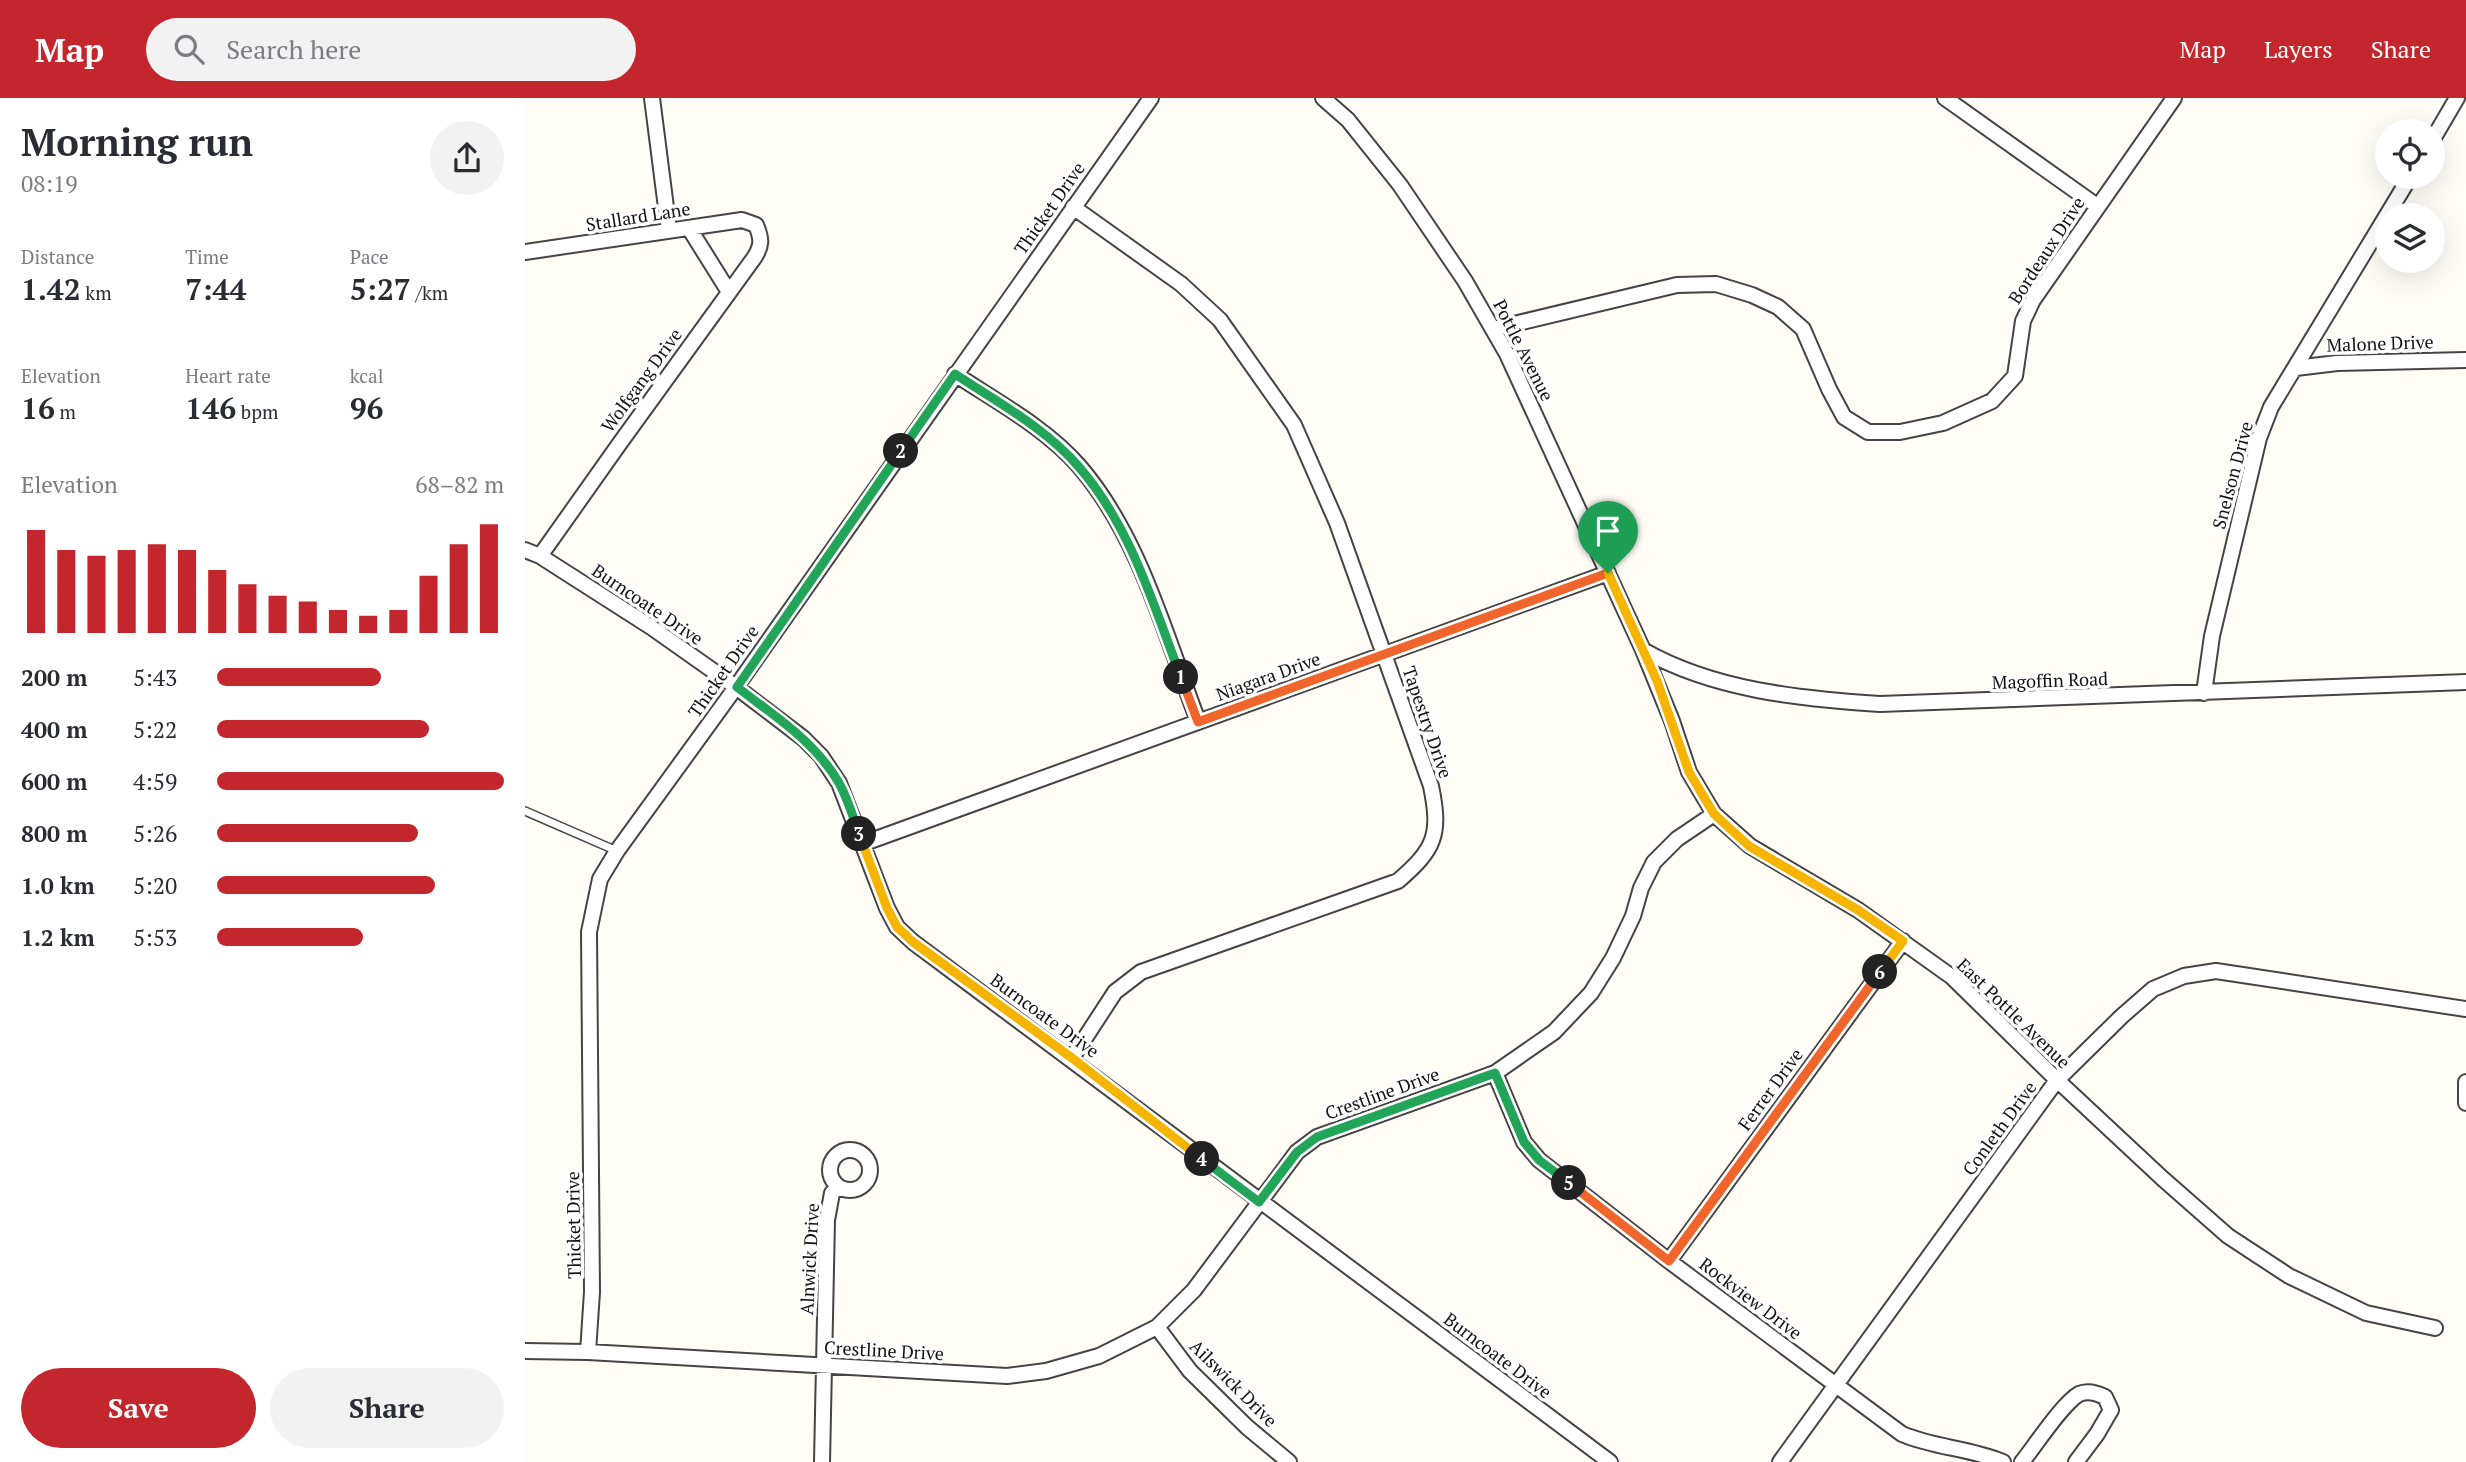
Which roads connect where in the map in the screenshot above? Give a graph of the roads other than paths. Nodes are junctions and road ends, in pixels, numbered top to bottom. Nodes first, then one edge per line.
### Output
1 (652, 98) edge
2 (1151, 98) edge
3 (1323, 98) edge
4 (1945, 98) edge
5 (2174, 98) edge
6 (2457, 98) edge
7 (2445, 119) edge
8 (2403, 189) edge
9 (2097, 206) junction
10 (1073, 207) junction
11 (756, 225) joint
12 (689, 228) junction
13 (669, 231) junction
14 (525, 252) edge
15 (729, 292) junction
16 (1493, 329) junction
17 (2466, 360) edge
18 (2296, 368) junction
19 (955, 374) junction
20 (525, 550) edge
21 (540, 556) junction
22 (1608, 573) junction
23 (1643, 650) junction
24 (1385, 654) junction
25 (2466, 682) edge
26 (737, 687) junction
27 (2204, 693) junction
28 (1198, 722) junction
29 (525, 811) edge
30 (1714, 814) junction
31 (862, 844) junction
32 (617, 851) junction
33 (1903, 941) junction
34 (2466, 1009) edge
35 (1072, 1058) junction
36 (1495, 1073) junction
37 (2057, 1080) junction
38 (2466, 1082) edge
39 (2466, 1103) edge
40 (838, 1187) dead end
41 (1259, 1202) junction
42 (1669, 1261) junction
43 (1157, 1327) junction
44 (2435, 1328) dead end
45 (525, 1351) edge
46 (588, 1352) junction
47 (824, 1366) junction
48 (1836, 1386) junction
49 (822, 1462) edge
50 (1289, 1462) edge
51 (1610, 1462) edge
52 (1780, 1462) edge
53 (2003, 1462) edge
54 (2022, 1462) edge
55 (2076, 1462) edge

1 - 13 street
2 - 10 street, Thicket Drive
3 - 16 street, Pottle Avenue
4 - 9 street
5 - 9 street, Bordeaux Drive
6 - 7 street
8 - 18 street, Snelson Drive
9 - 16 street, Bordeaux Drive
10 - 19 street, Thicket Drive
10 - 24 street, Tapestry Drive
11 - 12 street, Stallard Lane
11 - 15 street, Wolfgang Drive
12 - 13 street, Stallard Lane
12 - 15 street
13 - 14 street, Stallard Lane
15 - 21 street, Wolfgang Drive
16 - 22 street, Pottle Avenue
17 - 18 street, Malone Drive
18 - 27 street, Snelson Drive
19 - 26 street, Thicket Drive
19 - 28 street
20 - 21 street, Burncoate Drive
21 - 26 street, Burncoate Drive
22 - 23 street, Pottle Avenue
22 - 24 street, Niagara Drive
23 - 27 street, Magoffin Road
23 - 30 street, East Pottle Avenue
24 - 28 street, Niagara Drive
24 - 35 street, Tapestry Drive
25 - 27 street, Magoffin Road
26 - 31 street, Burncoate Drive
26 - 32 street, Thicket Drive
28 - 31 street, Niagara Drive
29 - 32 lane
30 - 33 street, East Pottle Avenue
30 - 36 street, Crestline Drive
31 - 35 street, Burncoate Drive
32 - 46 street, Thicket Drive
33 - 37 street, East Pottle Avenue
33 - 42 street, Ferrer Drive
34 - 37 street, Conleth Drive
35 - 41 street, Burncoate Drive
36 - 41 street, Crestline Drive
36 - 42 street, Rockview Drive
37 - 44 street, East Pottle Avenue
37 - 48 street, Conleth Drive
38 - 39 street
40 - 47 street, Alnwick Drive
41 - 43 street, Crestline Drive
41 - 51 street, Burncoate Drive
42 - 48 street, Rockview Drive
43 - 47 street, Crestline Drive
43 - 50 street, Ailswick Drive
45 - 46 street, Crestline Drive
46 - 47 street, Crestline Drive
47 - 49 street, Alnwick Drive
48 - 52 street, Conleth Drive
48 - 53 street, Rockview Drive
54 - 55 street

